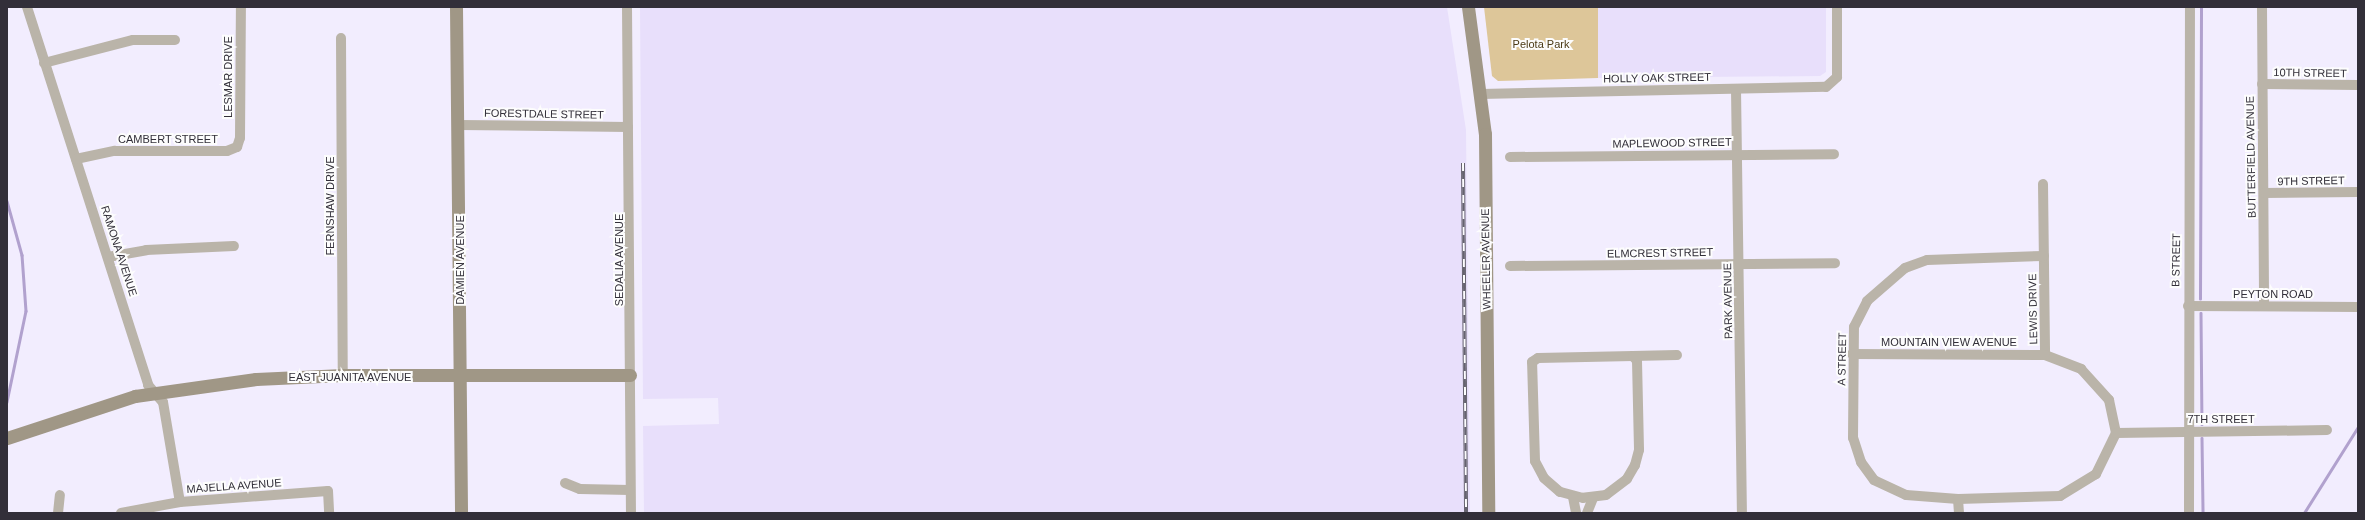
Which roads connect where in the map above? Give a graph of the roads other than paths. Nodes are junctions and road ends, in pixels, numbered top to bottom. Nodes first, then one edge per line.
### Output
1 (26, 7) edge
2 (241, 7) edge
3 (456, 7) edge
4 (627, 7) edge
5 (1468, 7) edge
6 (1836, 7) edge
7 (2190, 7) edge
8 (2262, 7) edge
9 (341, 38) dead end
10 (175, 40) dead end
11 (44, 63) junction
12 (2262, 84) junction
13 (2358, 85) edge
14 (1736, 89) junction
15 (1481, 94) junction
16 (459, 125) junction
17 (628, 127) junction
18 (237, 146) joint
19 (1738, 154) junction
20 (1834, 154) dead end
21 (1510, 156) dead end
22 (76, 159) junction
23 (2043, 184) dead end
24 (2358, 192) edge
25 (2264, 193) junction
26 (234, 246) dead end
27 (2044, 256) junction
28 (108, 257) junction
29 (1835, 263) dead end
30 (1740, 264) junction
31 (1510, 266) dead end
32 (2188, 306) junction
33 (2264, 306) junction
34 (2358, 307) edge
35 (1852, 354) junction
36 (1677, 355) dead end
37 (2046, 355) junction
38 (1633, 356) junction
39 (343, 375) junction
40 (630, 375) junction
41 (460, 377) junction
42 (156, 393) junction
43 (2327, 430) dead end
44 (2187, 431) junction
45 (2116, 433) junction
46 (7, 438) edge
47 (565, 483) dead end
48 (630, 490) junction
49 (60, 495) dead end
50 (1573, 497) junction
51 (1593, 498) junction
52 (1958, 499) junction
53 (180, 502) junction
54 (58, 513) edge
55 (121, 513) edge
56 (329, 513) edge
57 (461, 513) edge
58 (631, 513) edge
59 (1488, 513) edge
60 (1576, 513) edge
61 (1587, 513) edge
62 (1742, 513) edge
63 (1959, 513) edge
64 (2189, 513) edge

1 - 11 street, RAMONA AVENUE
2 - 18 street, LESMAR DRIVE
3 - 16 main road, DAMIEN AVENUE
4 - 17 street, SEDALIA AVENUE
5 - 15 main road, WHEELER AVENUE
6 - 14 street, HOLLY OAK STREET
7 - 32 street, B STREET
8 - 12 street, BUTTERFIELD AVENUE
9 - 39 street, FERNSHAW DRIVE
10 - 11 street
11 - 22 street, RAMONA AVENUE
12 - 13 street, 10TH STREET
12 - 25 street, BUTTERFIELD AVENUE
14 - 15 street, HOLLY OAK STREET
14 - 19 street, PARK AVENUE
15 - 59 main road, WHEELER AVENUE
16 - 17 street, FORESTDALE STREET
16 - 41 main road, DAMIEN AVENUE
17 - 40 street, SEDALIA AVENUE
18 - 22 street, CAMBERT STREET
19 - 20 street, MAPLEWOOD STREET
19 - 21 street, MAPLEWOOD STREET
19 - 30 street, PARK AVENUE
22 - 28 street, RAMONA AVENUE
23 - 27 street, LEWIS DRIVE
24 - 25 street, 9TH STREET
25 - 33 street, BUTTERFIELD AVENUE
26 - 28 street
27 - 35 street, A STREET
27 - 37 street, LEWIS DRIVE
28 - 42 street, RAMONA AVENUE
29 - 30 street, ELMCREST STREET
30 - 31 street, ELMCREST STREET
30 - 62 street, PARK AVENUE
32 - 33 street, PEYTON ROAD
32 - 44 street, B STREET
33 - 34 street, PEYTON ROAD
35 - 37 street, MOUNTAIN VIEW AVENUE
35 - 52 street, A STREET
36 - 38 street
37 - 45 street, LEWIS DRIVE
38 - 50 street
38 - 51 street
39 - 41 main road, EAST JUANITA AVENUE
39 - 42 main road, EAST JUANITA AVENUE
40 - 41 main road, EAST JUANITA AVENUE
40 - 48 street, SEDALIA AVENUE
41 - 57 main road, DAMIEN AVENUE
42 - 46 main road, EAST JUANITA AVENUE
42 - 53 street, RAMONA AVENUE
43 - 44 street, 7TH STREET
44 - 45 street, 7TH STREET
44 - 64 street, B STREET
45 - 52 street, A STREET
47 - 48 street
48 - 58 street, SEDALIA AVENUE
49 - 54 street
50 - 51 street
50 - 60 street
51 - 61 street
52 - 63 street
53 - 55 street, MAJELLA AVENUE
53 - 56 street, MAJELLA AVENUE

